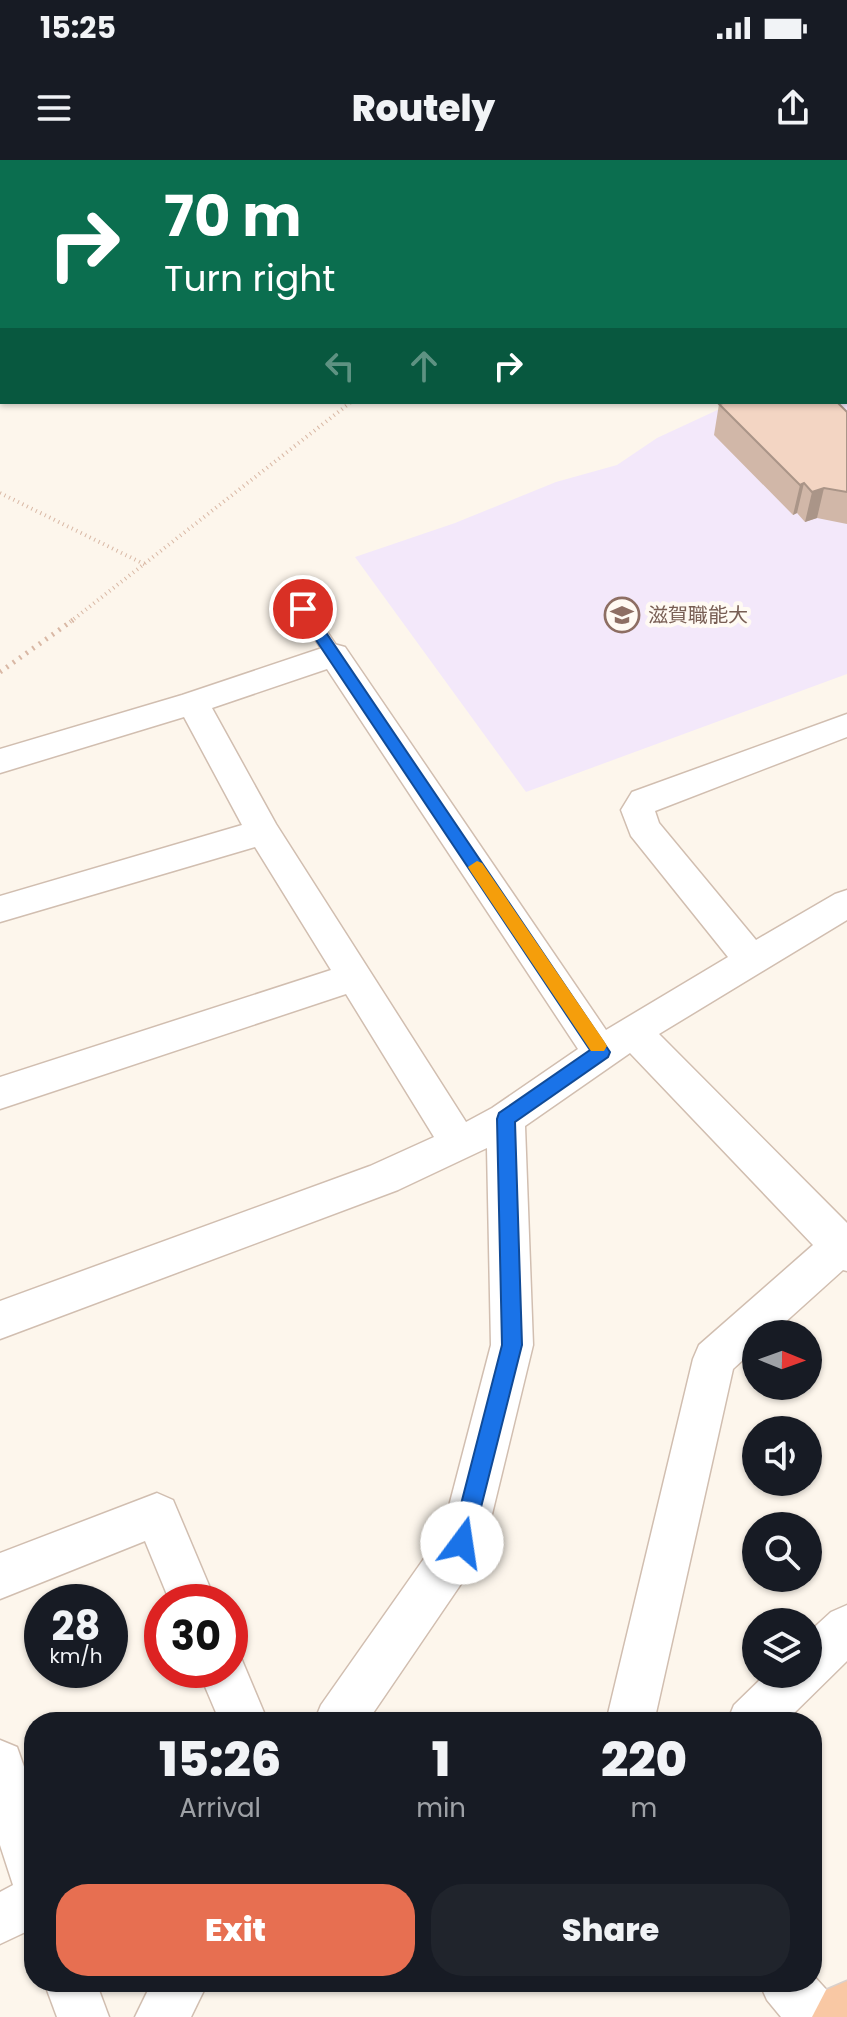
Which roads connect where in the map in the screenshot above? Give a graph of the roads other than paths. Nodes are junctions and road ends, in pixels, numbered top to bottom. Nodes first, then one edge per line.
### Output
1 (288, 586) dead end
2 (334, 655) junction
3 (193, 703) junction
4 (847, 725) edge
5 (0, 761) edge
6 (263, 832) junction
7 (847, 903) edge
8 (0, 909) edge
9 (751, 960) junction
10 (354, 977) junction
11 (617, 1041) junction
12 (0, 1093) edge
13 (506, 1119) junction
14 (459, 1144) junction
15 (845, 1247) edge
16 (0, 1320) edge
17 (0, 1576) edge
18 (186, 1584) edge
19 (847, 1628) edge
20 (822, 1652) edge
21 (230, 1688) edge
22 (786, 1688) edge
23 (240, 1712) edge
24 (345, 1712) edge
25 (632, 1712) edge
26 (761, 1712) edge
27 (0, 1764) edge
28 (24, 1842) edge
29 (24, 1907) edge
30 (0, 1918) edge
31 (74, 1992) edge
32 (176, 1992) edge
33 (794, 1992) edge
34 (847, 2011) edge
35 (83, 2017) edge
36 (161, 2017) edge
37 (815, 2017) edge
38 (842, 2017) edge

1 - 2 lane
2 - 3 street
2 - 11 street
3 - 5 street
3 - 6 street
4 - 9 street
6 - 8 street
6 - 10 street
7 - 9 street
9 - 11 street
10 - 12 street
10 - 14 street
11 - 13 street
11 - 15 street
13 - 14 street
13 - 24 street
14 - 16 street
15 - 25 street
17 - 18 street
19 - 20 street
21 - 23 street
22 - 26 street
27 - 28 street
29 - 30 street
31 - 35 street
32 - 36 street
33 - 37 street
34 - 38 highway

